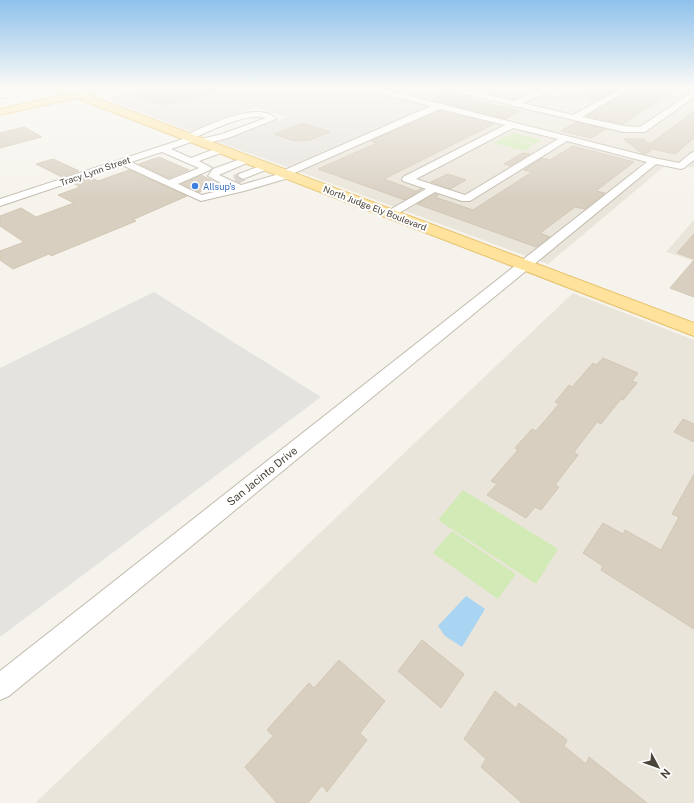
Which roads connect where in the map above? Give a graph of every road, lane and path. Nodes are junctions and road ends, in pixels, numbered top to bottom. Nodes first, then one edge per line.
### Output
1 (154, 124) edge
2 (220, 124) edge
3 (257, 124) edge
4 (398, 124) edge
5 (606, 124) edge
6 (650, 124) edge
7 (512, 125) joint
8 (206, 129) junction
9 (624, 129) junction
10 (225, 136) junction
11 (565, 138) junction
12 (193, 140) junction
13 (598, 147) junction
14 (162, 148) junction
15 (220, 150) junction
16 (694, 154) edge
17 (246, 160) junction
18 (191, 161) junction
19 (654, 161) junction
20 (122, 162) junction
21 (227, 167) junction
22 (265, 167) junction
23 (212, 169) junction
24 (286, 175) junction
25 (238, 180) junction
26 (264, 182) junction
27 (169, 184) junction
28 (435, 188) junction
29 (0, 203) edge
30 (390, 214) junction
31 (525, 265) junction
32 (694, 330) edge
33 (0, 687) edge

1 - 12 main road, North Judge Ely Boulevard
2 - 8 street
3 - 10 street
4 - 24 street
5 - 9 street
6 - 9 street
7 - 11 street
7 - 28 street
8 - 10 street
8 - 12 street
9 - 13 street
10 - 12 street
11 - 13 street
11 - 28 street
12 - 14 street, Tracy Lynn Street
12 - 15 main road, North Judge Ely Boulevard
13 - 19 street
14 - 18 street
14 - 20 street, Tracy Lynn Street
15 - 17 main road, North Judge Ely Boulevard
15 - 18 street
16 - 19 street
17 - 21 street
17 - 22 main road, North Judge Ely Boulevard
18 - 23 street
19 - 31 street, San Jacinto Drive
20 - 27 street
20 - 29 street, Tracy Lynn Street
21 - 23 street
21 - 25 street
22 - 24 main road, North Judge Ely Boulevard
22 - 25 street
23 - 25 street
23 - 27 street
24 - 26 street
24 - 30 main road, North Judge Ely Boulevard
25 - 26 street
25 - 26 street
25 - 27 street
28 - 30 street
30 - 31 main road, North Judge Ely Boulevard
31 - 32 main road, North Judge Ely Boulevard
31 - 33 street, San Jacinto Drive

